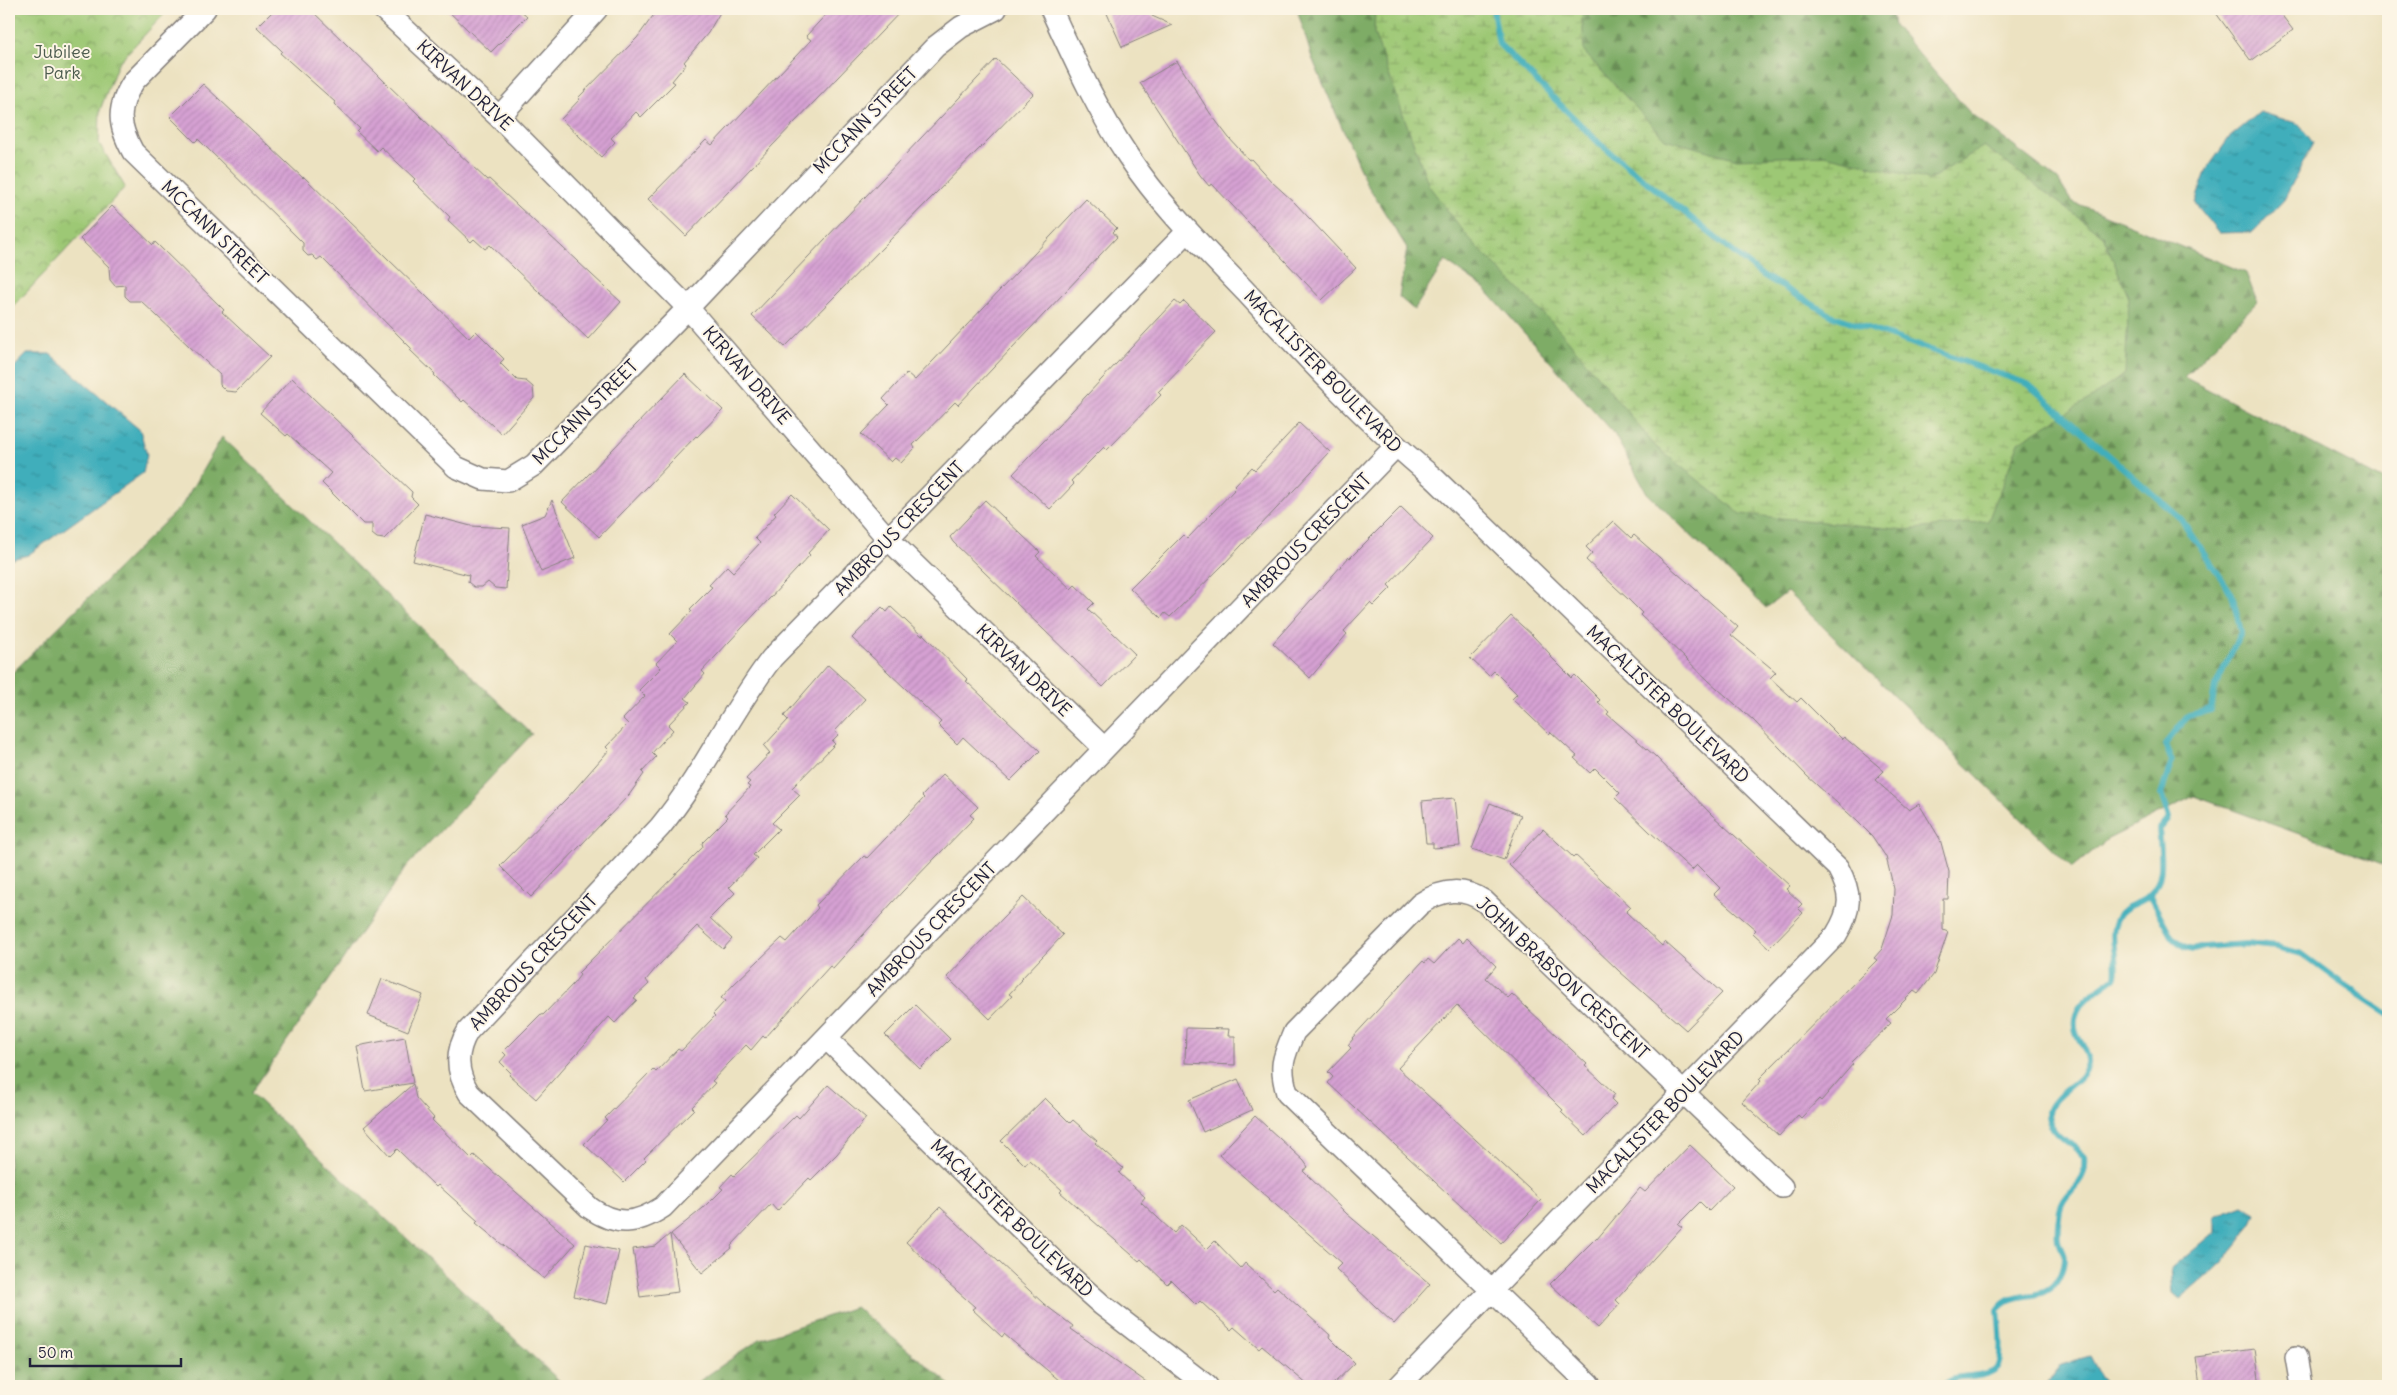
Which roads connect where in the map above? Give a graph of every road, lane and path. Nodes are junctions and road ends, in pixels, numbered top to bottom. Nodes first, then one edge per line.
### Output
1 (205, 9) edge
2 (383, 9) edge
3 (597, 9) edge
4 (996, 9) edge
5 (1050, 9) edge
6 (499, 117) junction
7 (1188, 231) junction
8 (688, 308) junction
9 (1395, 446) junction
10 (888, 540) junction
11 (1104, 748) junction
12 (826, 1038) junction
13 (1684, 1094) junction
14 (1782, 1187) dead end
15 (1491, 1290) junction
16 (2296, 1357) dead end
17 (1589, 1384) dead end
18 (1207, 1386) edge
19 (1399, 1386) edge
20 (2301, 1386) edge

1 - 8 street, MCCANN STREET
2 - 6 street, KIRVAN DRIVE
3 - 6 street
4 - 8 street, MCCANN STREET
5 - 7 street, MACALISTER BOULEVARD
6 - 8 street, KIRVAN DRIVE
7 - 9 street, MACALISTER BOULEVARD
7 - 10 street, AMBROUS CRESCENT
8 - 10 street, KIRVAN DRIVE
9 - 11 street, AMBROUS CRESCENT
9 - 13 street, MACALISTER BOULEVARD
10 - 11 street, KIRVAN DRIVE
10 - 12 street, AMBROUS CRESCENT
11 - 12 street, AMBROUS CRESCENT
12 - 18 street, MACALISTER BOULEVARD
13 - 14 street, JOHN BRABSON CRESCENT
13 - 15 street, MACALISTER BOULEVARD
13 - 15 street, JOHN BRABSON CRESCENT
15 - 17 street, JOHN BRABSON CRESCENT
15 - 19 street, MACALISTER BOULEVARD
16 - 20 street

